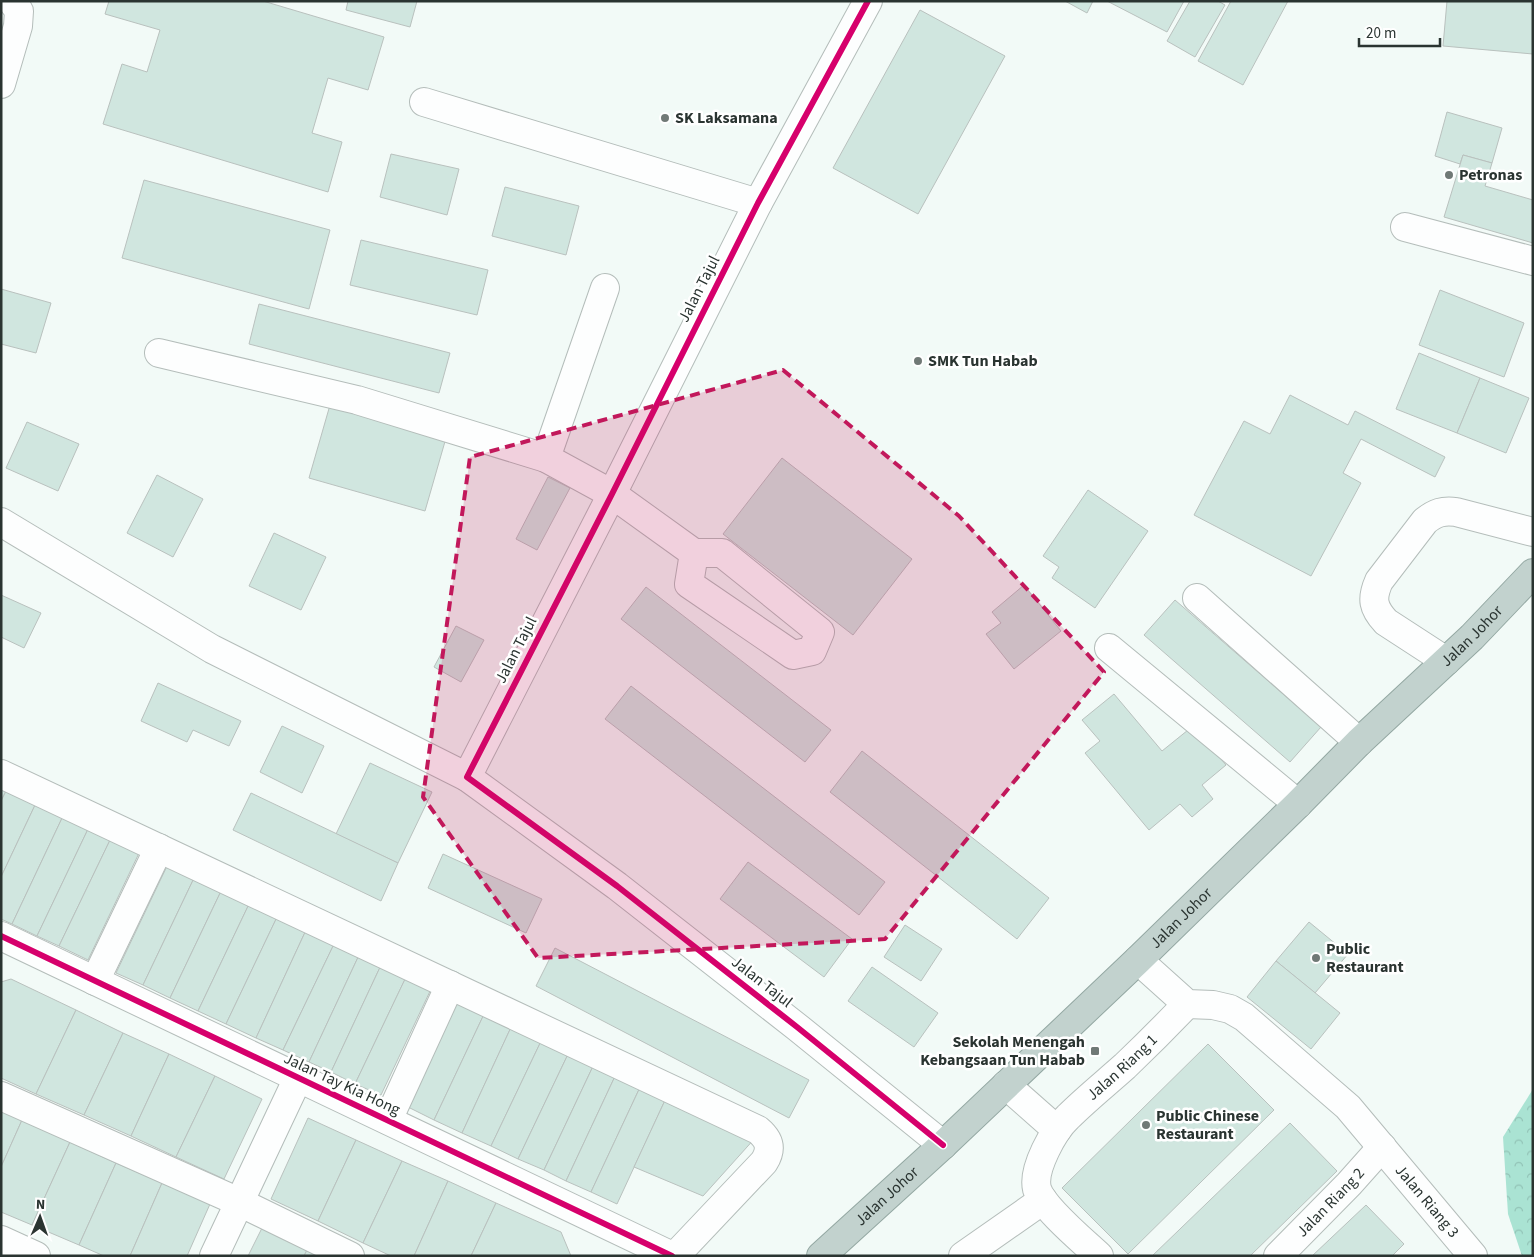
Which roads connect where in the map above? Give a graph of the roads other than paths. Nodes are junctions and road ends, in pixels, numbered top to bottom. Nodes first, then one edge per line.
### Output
1 (868, 1) edge
2 (18, 4) edge
3 (1, 84) edge
4 (424, 102) dead end
5 (758, 203) junction
6 (1405, 226) dead end
7 (1533, 261) edge
8 (605, 288) dead end
9 (159, 353) dead end
10 (546, 458) junction
11 (612, 494) junction
12 (1, 522) edge
13 (1533, 532) edge
14 (694, 553) junction
15 (1533, 573) edge
16 (1197, 598) dead end
17 (1109, 648) dead end
18 (1446, 662) junction
19 (1359, 742) junction
20 (1, 774) edge
21 (467, 777) junction
22 (1298, 804) junction
23 (159, 848) junction
24 (1, 936) edge
25 (1138, 960) junction
26 (95, 981) junction
27 (450, 985) junction
28 (1187, 1004) junction
29 (298, 1078) junction
30 (1006, 1085) junction
31 (1, 1096) edge
32 (388, 1120) junction
33 (1057, 1130) junction
34 (943, 1146) junction
35 (1382, 1147) junction
36 (1043, 1200) junction
37 (239, 1202) junction
38 (1, 1240) edge
39 (663, 1254) edge
40 (36, 1256) edge
41 (214, 1256) edge
42 (350, 1256) edge
43 (821, 1256) edge
44 (963, 1256) edge
45 (1099, 1256) edge
46 (1278, 1256) edge
47 (1473, 1256) edge

1 - 5 street, Jalan Tajul
2 - 3 street
4 - 5 street
5 - 11 street, Jalan Tajul
6 - 7 street
8 - 10 street
9 - 10 street
10 - 11 street
11 - 14 street
11 - 21 street, Jalan Tajul
12 - 21 street
13 - 18 street
14 - 14 street
15 - 18 highway, Jalan Johor
16 - 19 street
17 - 22 street
18 - 19 highway, Jalan Johor
19 - 22 highway, Jalan Johor
20 - 23 street
21 - 34 street, Jalan Tajul
22 - 25 highway, Jalan Johor
23 - 26 street
23 - 27 street
24 - 26 street, Jalan Tay Kia Hong
25 - 28 street
25 - 30 highway, Jalan Johor
26 - 29 street, Jalan Tay Kia Hong
27 - 32 street
27 - 39 street
28 - 33 street, Jalan Riang 1
28 - 35 street, Jalan Riang 3
29 - 32 street, Jalan Tay Kia Hong
29 - 37 street
30 - 33 street
30 - 34 highway, Jalan Johor
31 - 37 street
32 - 39 street, Jalan Tay Kia Hong
33 - 36 street, Jalan Riang 1
34 - 43 highway, Jalan Johor
35 - 46 street, Jalan Riang 2
35 - 47 street, Jalan Riang 3
36 - 44 street
36 - 45 street
37 - 41 street
37 - 42 street
38 - 40 street

